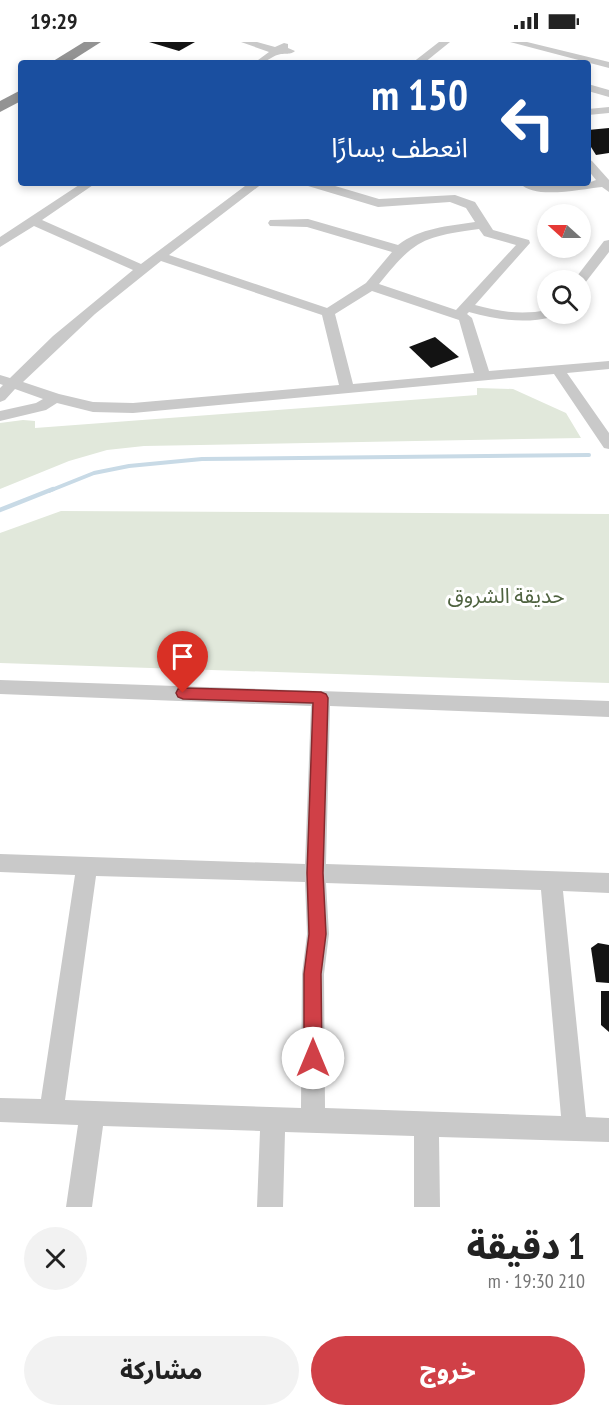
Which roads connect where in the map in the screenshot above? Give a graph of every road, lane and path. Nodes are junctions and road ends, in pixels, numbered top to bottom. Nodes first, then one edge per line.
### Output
1 (246, 42) edge
2 (266, 42) edge
3 (445, 42) edge
4 (515, 42) edge
5 (100, 45) edge
6 (288, 47) edge
7 (64, 60) edge
8 (82, 60) edge
9 (264, 60) edge
10 (275, 60) edge
11 (421, 60) edge
12 (589, 60) edge
13 (591, 61) edge
14 (609, 65) edge
15 (18, 85) edge
16 (591, 88) edge
17 (0, 94) edge
18 (609, 94) edge
19 (18, 97) edge
20 (0, 107) edge
21 (609, 110) edge
22 (591, 112) edge
23 (591, 166) edge
24 (607, 185) edge
25 (71, 186) edge
26 (85, 186) edge
27 (253, 186) edge
28 (322, 186) edge
29 (452, 186) edge
30 (529, 186) edge
31 (462, 202) junction
32 (38, 217) junction
33 (274, 223) dead end
34 (484, 225) junction
35 (0, 232) edge
36 (0, 243) edge
37 (609, 244) edge
38 (401, 250) junction
39 (152, 263) junction
40 (588, 270) edge
41 (371, 286) junction
42 (462, 311) junction
43 (328, 313) junction
44 (537, 316) edge
45 (609, 365) edge
46 (558, 370) junction
47 (483, 377) junction
48 (6, 381) edge
49 (347, 389) junction
50 (0, 397) edge
51 (55, 398) junction
52 (0, 416) edge
53 (609, 444) edge
54 (0, 687) edge
55 (321, 698) junction
56 (609, 709) edge
57 (0, 862) edge
58 (87, 865) junction
59 (315, 873) junction
60 (551, 881) junction
61 (609, 883) edge
62 (0, 1110) edge
63 (51, 1111) junction
64 (92, 1114) junction
65 (273, 1119) junction
66 (313, 1121) junction
67 (426, 1124) junction
68 (575, 1129) junction
69 (609, 1130) edge
70 (79, 1207) edge
71 (270, 1207) edge
72 (427, 1207) edge

1 - 6 street
2 - 6 street
3 - 11 street
4 - 12 street
5 - 7 highway
5 - 8 highway
6 - 9 street
6 - 10 street
13 - 14 street
15 - 17 highway
16 - 18 street
19 - 20 highway
21 - 22 street
23 - 24 street
24 - 30 street
25 - 35 street
26 - 32 street
27 - 39 street
28 - 31 street
29 - 31 street
31 - 34 street
32 - 36 street
32 - 39 street
33 - 38 street
34 - 38 street
34 - 42 street
37 - 40 street
38 - 41 street
39 - 43 street
39 - 48 street
41 - 42 street
41 - 43 street
42 - 44 street
42 - 47 street
43 - 49 street
45 - 46 street
46 - 47 street
46 - 53 street
47 - 49 street
48 - 50 street
48 - 51 street
49 - 51 street
51 - 52 street
54 - 55 street
55 - 56 street
55 - 59 street
57 - 58 street
58 - 59 street
58 - 63 street
59 - 60 street
59 - 66 street
60 - 61 street
60 - 68 street
62 - 63 street
63 - 64 street
64 - 65 street
64 - 70 street
65 - 66 street
65 - 71 street
66 - 67 street
67 - 68 street
67 - 72 street
68 - 69 street

